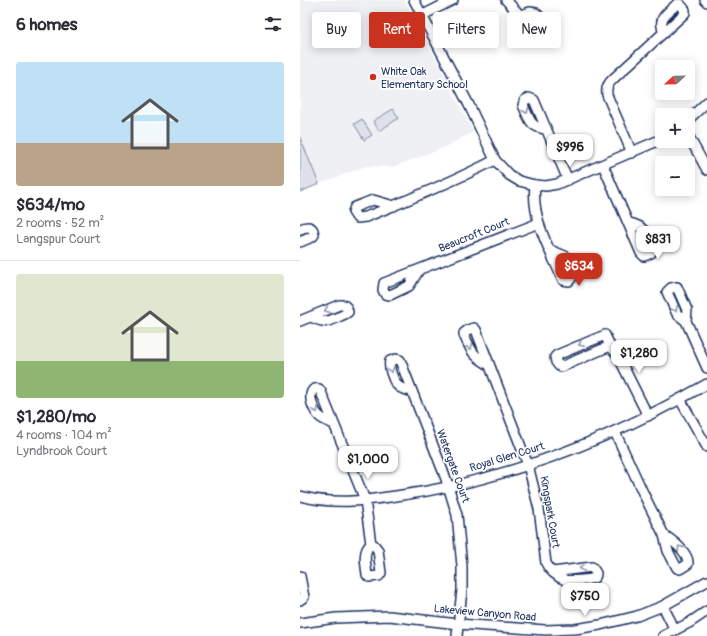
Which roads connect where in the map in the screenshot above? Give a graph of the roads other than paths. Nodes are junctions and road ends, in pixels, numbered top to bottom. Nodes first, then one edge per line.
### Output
1 (414, 0) edge
2 (453, 0) edge
3 (506, 0) edge
4 (421, 12) edge
5 (517, 12) edge
6 (425, 14) edge
7 (425, 19) edge
8 (664, 32) dead end
9 (707, 102) edge
10 (695, 113) edge
11 (546, 128) dead end
12 (655, 142) edge
13 (695, 148) edge
14 (632, 152) junction
15 (495, 160) junction
16 (604, 165) junction
17 (707, 170) edge
18 (568, 180) junction
19 (535, 185) junction
20 (394, 206) dead end
21 (628, 222) dead end
22 (539, 223) junction
23 (300, 229) edge
24 (300, 242) edge
25 (550, 250) dead end
26 (419, 270) dead end
27 (311, 317) dead end
28 (300, 321) edge
29 (686, 321) dead end
30 (610, 346) junction
31 (489, 365) dead end
32 (707, 368) edge
33 (707, 384) edge
34 (412, 391) dead end
35 (680, 399) junction
36 (648, 416) junction
37 (334, 424) dead end
38 (615, 432) junction
39 (707, 447) edge
40 (528, 465) junction
41 (449, 486) junction
42 (300, 496) edge
43 (365, 500) junction
44 (664, 535) dead end
45 (371, 544) dead end
46 (553, 572) dead end
47 (300, 576) edge
48 (707, 581) edge
49 (300, 600) edge
50 (663, 606) junction
51 (707, 611) edge
52 (300, 623) edge
53 (458, 624) junction
54 (675, 630) junction
55 (457, 636) edge
56 (663, 636) edge

1 - 4 street
2 - 6 street
3 - 5 street
7 - 15 street
8 - 14 street
9 - 10 street
11 - 18 street
12 - 14 street
13 - 17 street
14 - 16 street
15 - 19 street
15 - 20 street
16 - 18 street
16 - 21 street
18 - 19 street
19 - 22 street
22 - 25 street
22 - 26 street, Beaucroft Court
23 - 24 street
27 - 28 street
29 - 32 street
30 -> 30 street
30 - 36 street
31 - 40 street, Kingspark Court
33 - 35 street, Royal Glen Court
34 - 41 street, Watergate Court
35 - 36 street, Royal Glen Court
35 - 39 street
36 - 38 street, Royal Glen Court
37 - 43 street
38 - 40 street, Royal Glen Court
38 - 44 street
40 - 41 street, Royal Glen Court
40 - 46 street, Kingspark Court
41 - 43 street, Royal Glen Court
41 - 53 street, Watergate Court
42 - 43 street, Royal Glen Court
43 - 45 street
47 - 49 street
48 - 50 street, Lakeview Canyon Road
50 - 53 street, Lakeview Canyon Road
50 - 54 street
51 - 54 street
52 - 53 street, Lakeview Canyon Road
53 - 55 street, Watergate Court
54 - 56 street

